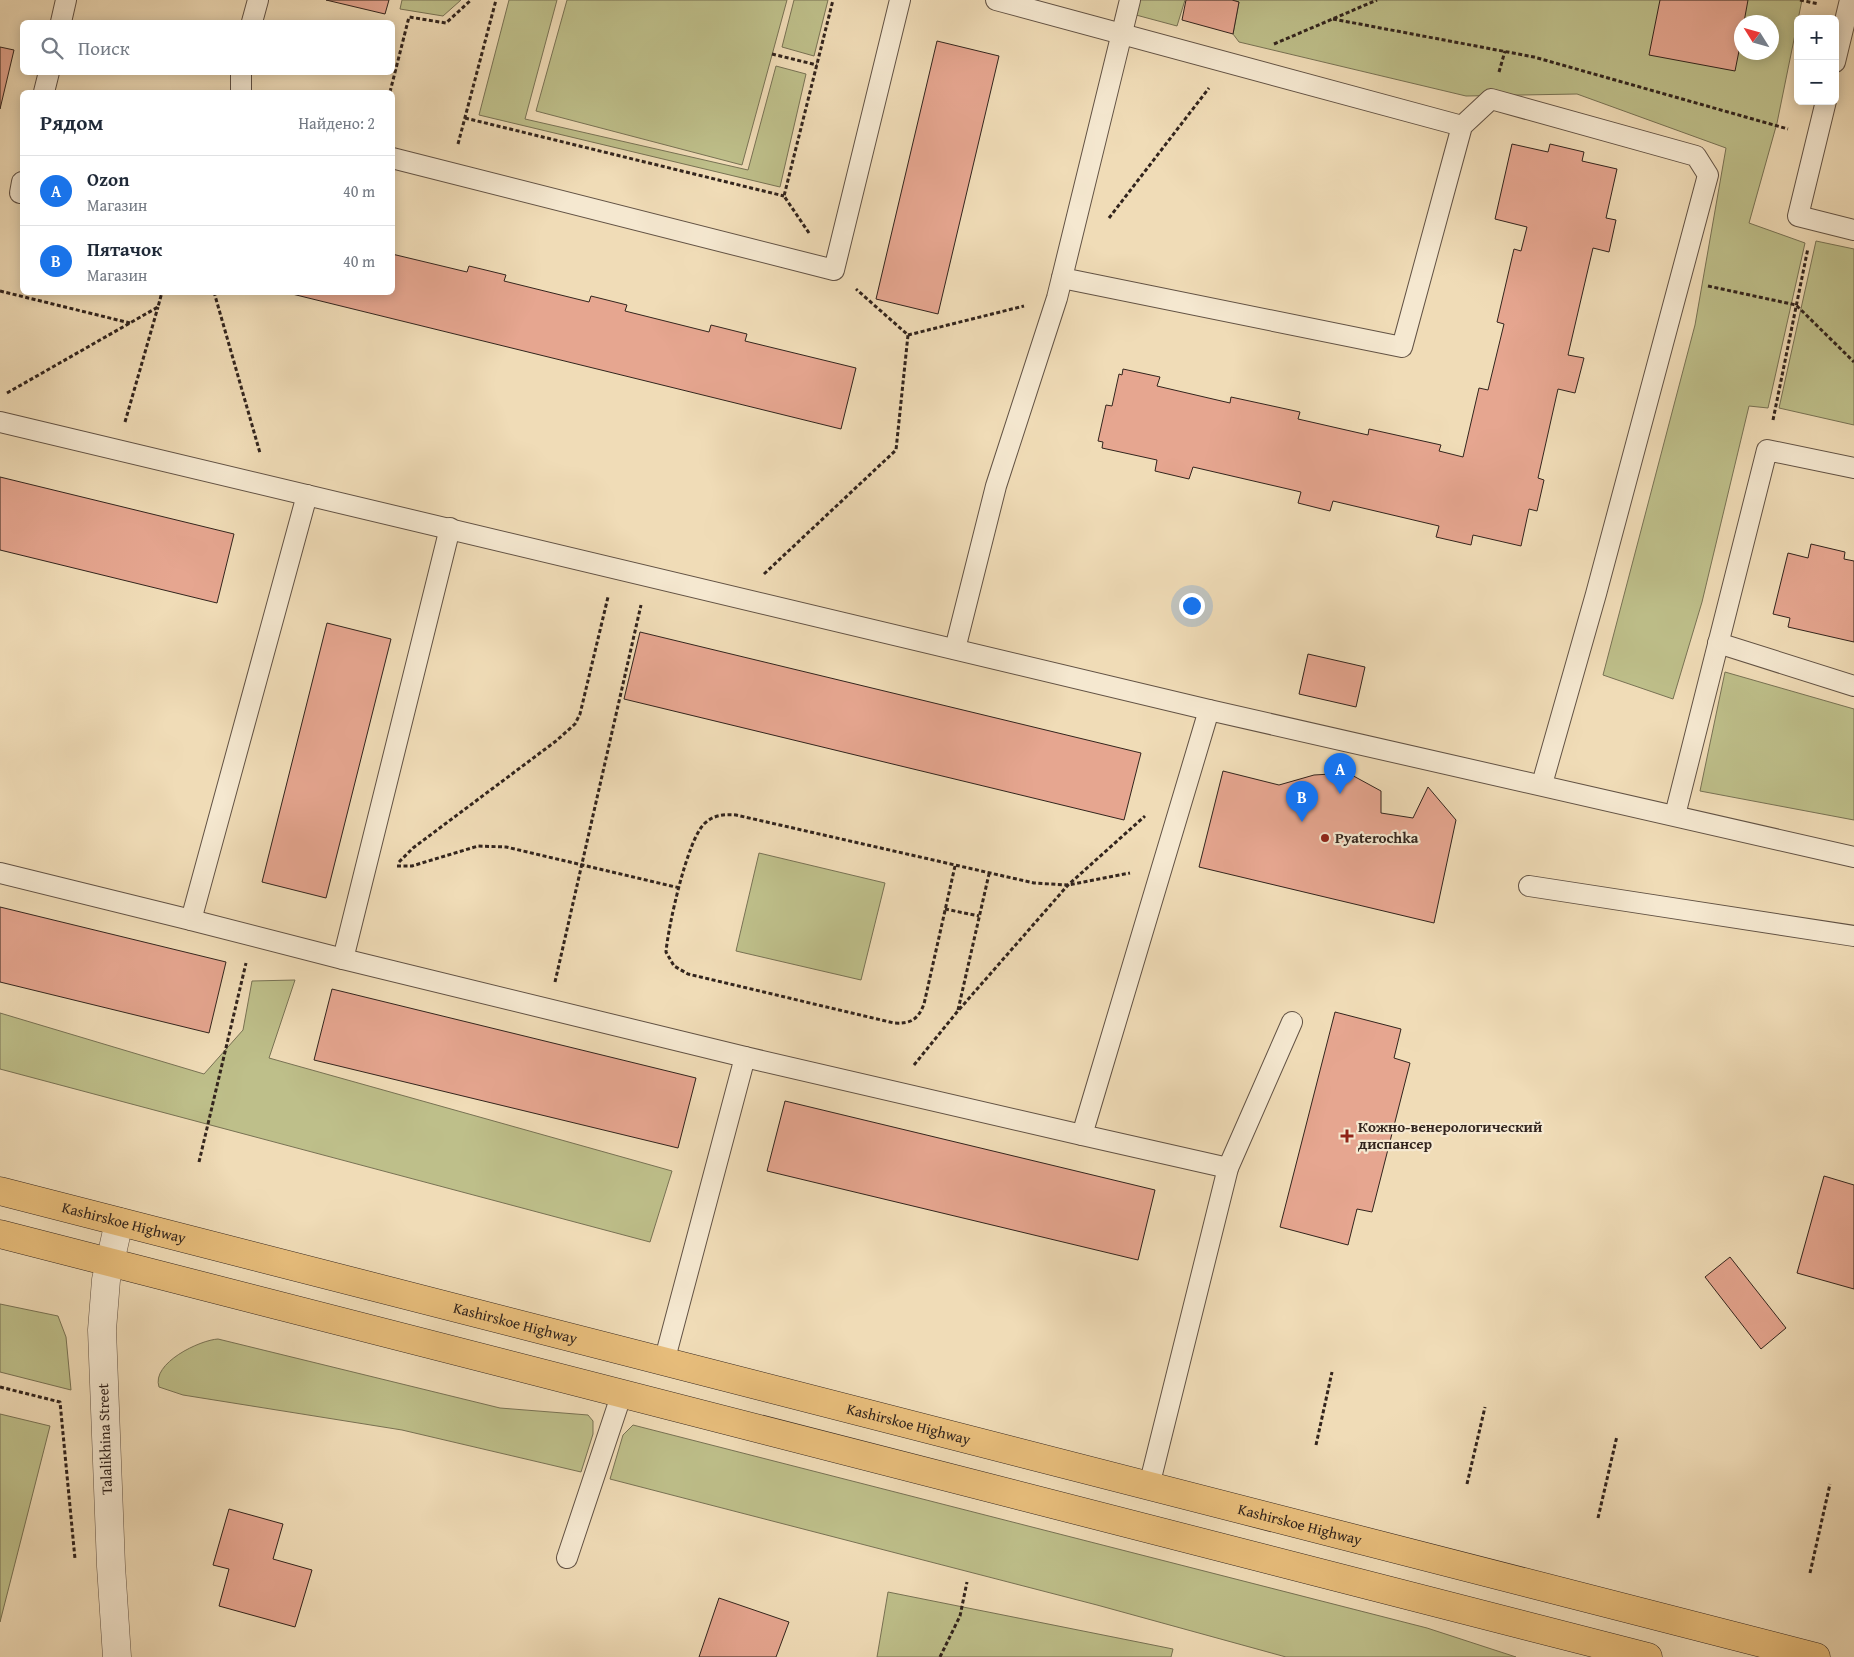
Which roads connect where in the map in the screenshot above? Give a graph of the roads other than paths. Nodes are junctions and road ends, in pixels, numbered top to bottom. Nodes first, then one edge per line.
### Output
1 (66, 0) edge
2 (258, 0) edge
3 (900, 0) edge
4 (996, 0) edge
5 (1130, 0) edge
6 (1850, 0) edge
7 (61, 20) edge
8 (253, 20) edge
9 (1122, 34) junction
10 (1835, 60) edge
11 (48, 75) edge
12 (241, 75) edge
13 (44, 90) edge
14 (241, 90) edge
15 (1825, 105) edge
16 (1462, 126) junction
17 (395, 159) edge
18 (1854, 230) edge
19 (1062, 278) junction
20 (0, 422) edge
21 (1854, 468) edge
22 (306, 495) junction
23 (450, 528) junction
24 (1718, 643) junction
25 (955, 649) junction
26 (1854, 686) edge
27 (1210, 710) junction
28 (1542, 784) junction
29 (1675, 815) junction
30 (1854, 857) edge
31 (0, 873) edge
32 (1529, 886) dead end
33 (191, 920) junction
34 (1854, 936) edge
35 (343, 959) junction
36 (1292, 1022) dead end
37 (745, 1057) junction
38 (1082, 1135) junction
39 (1228, 1168) junction
40 (0, 1192) edge
41 (120, 1222) junction
42 (0, 1234) edge
43 (110, 1261) junction
44 (664, 1362) junction
45 (622, 1393) junction
46 (1149, 1486) junction
47 (567, 1558) dead end
48 (117, 1657) edge
49 (1648, 1657) edge
50 (1816, 1657) edge

1 - 7 lane
2 - 8 lane
3 - 17 lane
4 - 9 lane
5 - 9 lane
6 - 10 lane
9 - 16 lane
9 - 19 lane
11 - 13 lane
12 - 14 lane
15 - 18 lane
16 - 19 lane
16 - 28 lane
19 - 25 lane
20 - 22 lane
21 - 24 lane
22 - 23 lane
22 - 33 lane
23 - 25 lane
23 - 35 lane
24 - 26 lane
24 - 29 lane
25 - 27 lane
27 - 28 lane
27 - 38 lane
28 - 29 lane
29 - 30 lane
31 - 33 lane
32 - 34 lane
33 - 35 lane
35 - 37 lane
36 - 39 lane
37 - 38 lane
37 - 44 lane
38 - 39 lane
39 - 46 lane
40 - 41 main road, Kashirskoe Highway
41 - 43 street, Talalikhina Street
41 - 44 main road, Kashirskoe Highway
42 - 43 main road
43 - 45 main road
43 - 48 street, Talalikhina Street
44 - 46 main road, Kashirskoe Highway
45 - 47 lane
45 - 49 main road
46 - 50 main road, Kashirskoe Highway

